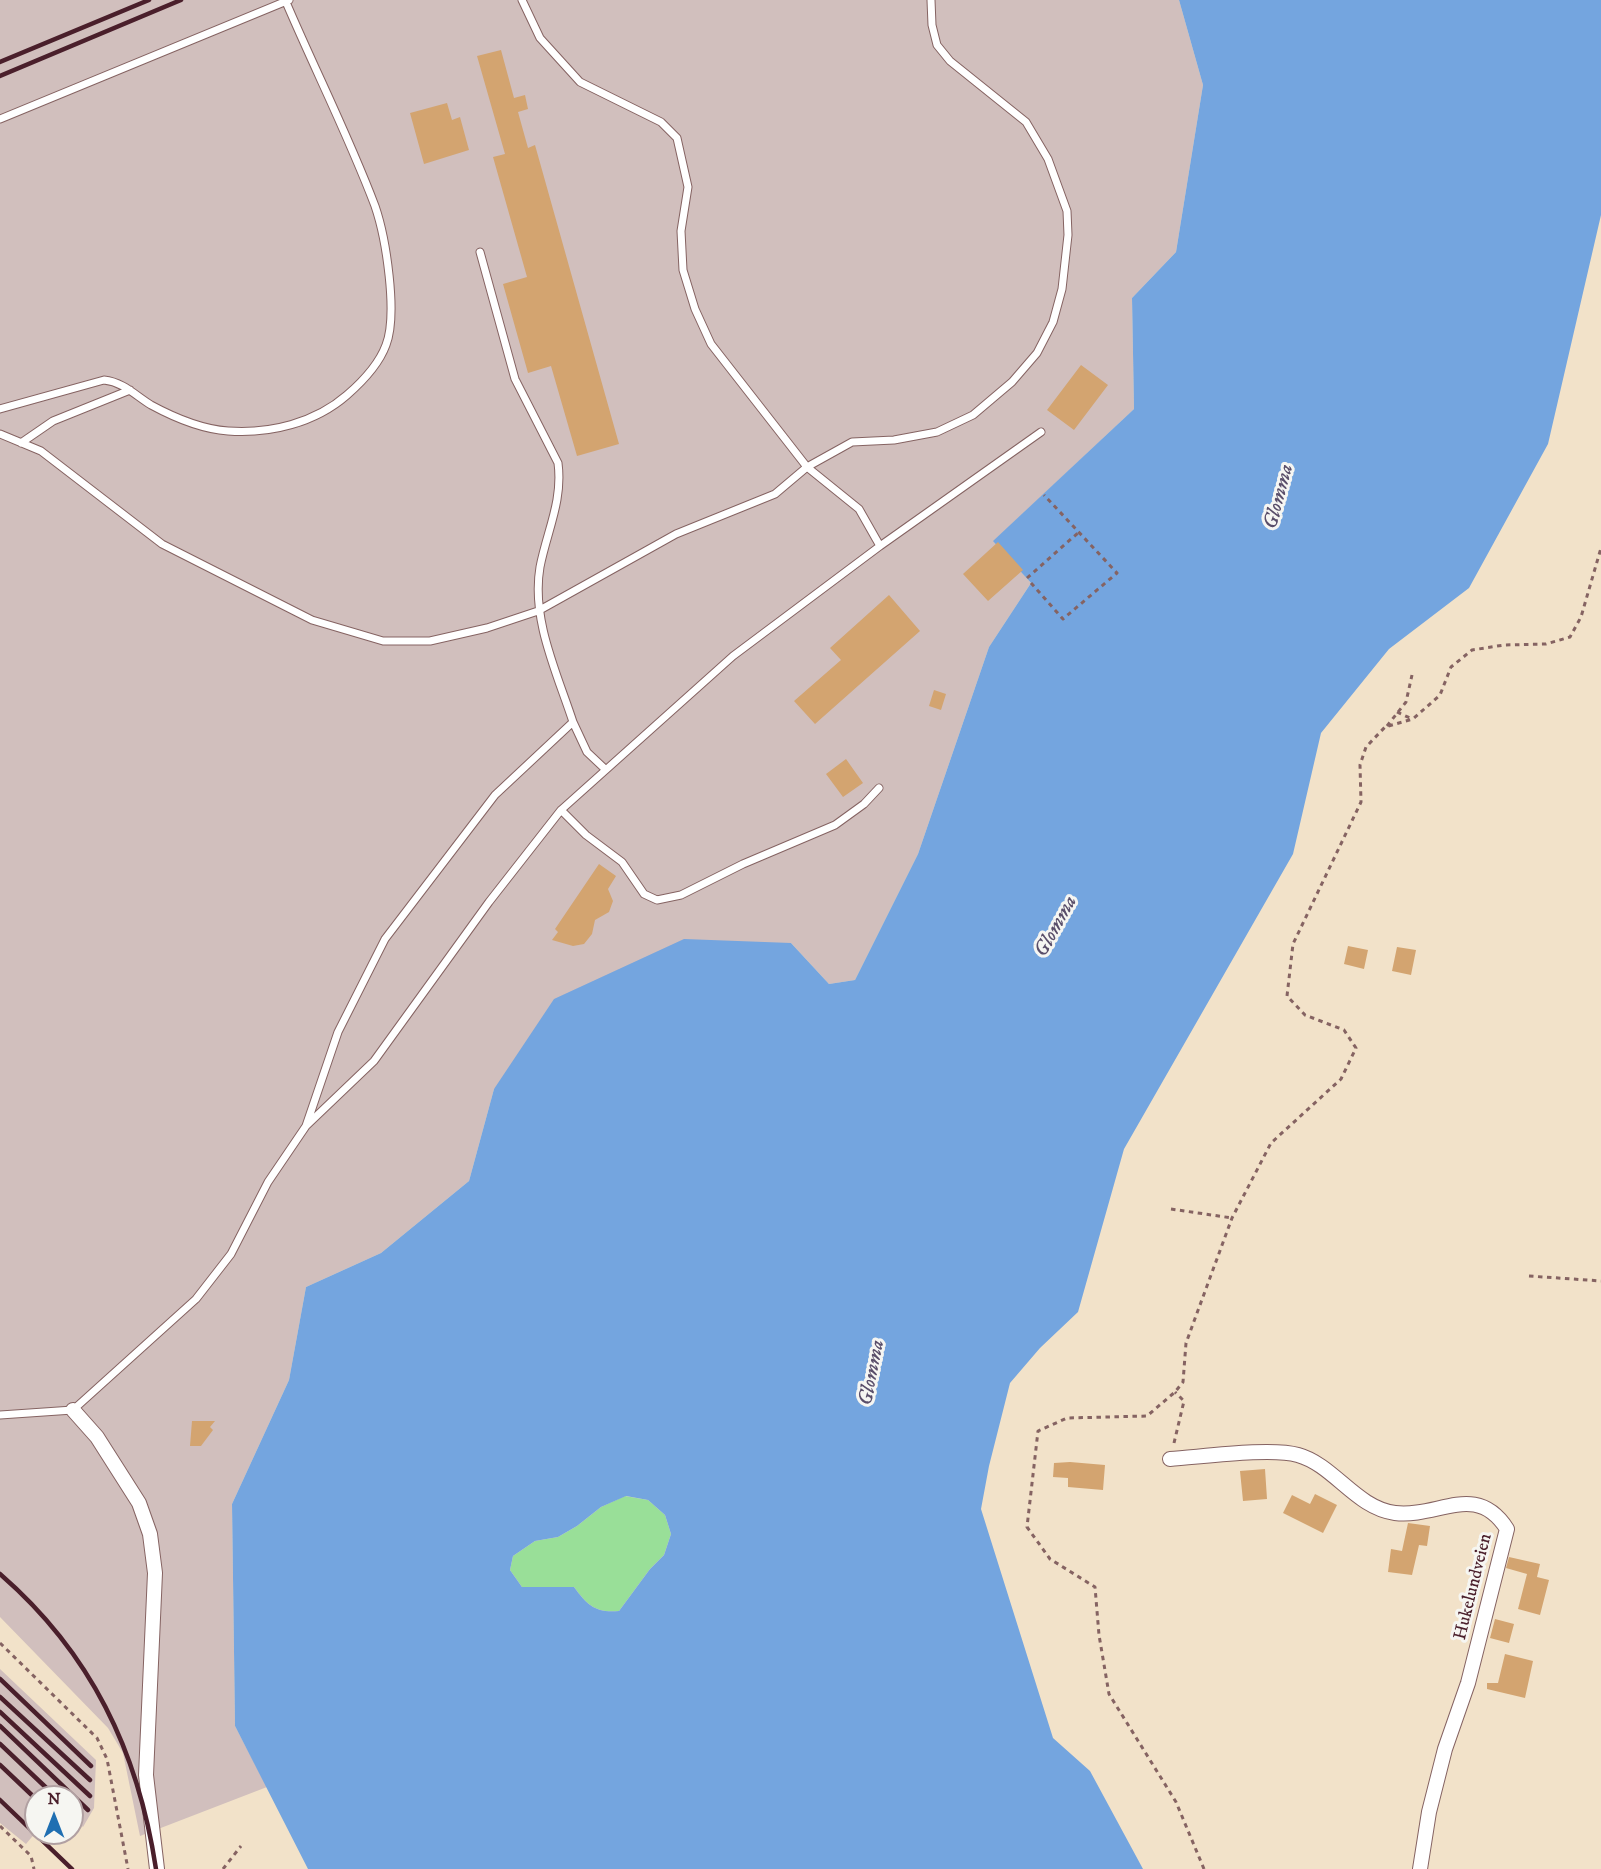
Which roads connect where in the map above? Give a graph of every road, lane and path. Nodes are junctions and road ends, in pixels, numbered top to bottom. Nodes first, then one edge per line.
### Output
1 (522, 0) edge
2 (931, 0) edge
3 (288, 1) edge
4 (0, 119) edge
5 (480, 252) dead end
6 (130, 390) junction
7 (0, 409) edge
8 (1041, 432) dead end
9 (0, 434) edge
10 (21, 443) junction
11 (807, 467) junction
12 (1044, 495) dead end
13 (1079, 532) junction
14 (880, 546) junction
15 (1601, 548) edge
16 (1028, 578) dead end
17 (1031, 583) dead end
18 (538, 611) junction
19 (1412, 675) dead end
20 (1397, 712) junction
21 (1413, 719) junction
22 (573, 722) junction
23 (1385, 727) junction
24 (605, 769) junction
25 (879, 788) dead end
26 (561, 810) junction
27 (306, 1126) junction
28 (1171, 1209) dead end
29 (1232, 1218) junction
30 (1529, 1276) dead end
31 (1601, 1281) edge
32 (1175, 1392) junction
33 (73, 1410) junction
34 (0, 1415) edge
35 (1170, 1459) joint
36 (0, 1643) edge
37 (0, 1826) edge
38 (241, 1846) dead end
39 (34, 1869) edge
40 (128, 1869) edge
41 (157, 1869) edge
42 (223, 1869) edge
43 (1204, 1869) edge
44 (1420, 1869) edge

1 - 11 lane
2 - 11 lane
3 - 4 lane
3 - 6 lane
5 - 18 lane
6 - 7 lane
6 - 10 lane
8 - 14 lane
9 - 10 lane
10 - 18 lane
11 - 14 lane
11 - 18 lane
12 - 13 path
13 - 16 path
13 - 17 path
14 - 24 lane
15 - 21 path
18 - 22 lane
19 - 20 path
20 - 21 path
20 - 23 path
21 - 23 path
22 - 24 lane
22 - 27 lane
23 - 29 path
24 - 26 lane
25 - 26 lane
26 - 27 lane
27 - 33 lane
28 - 29 path
29 - 32 path
30 - 31 path
32 - 35 path
32 - 43 path
33 - 34 lane
33 - 41 street
35 - 44 street, Hukelundveien
36 - 40 path
37 - 39 path
38 - 42 path

